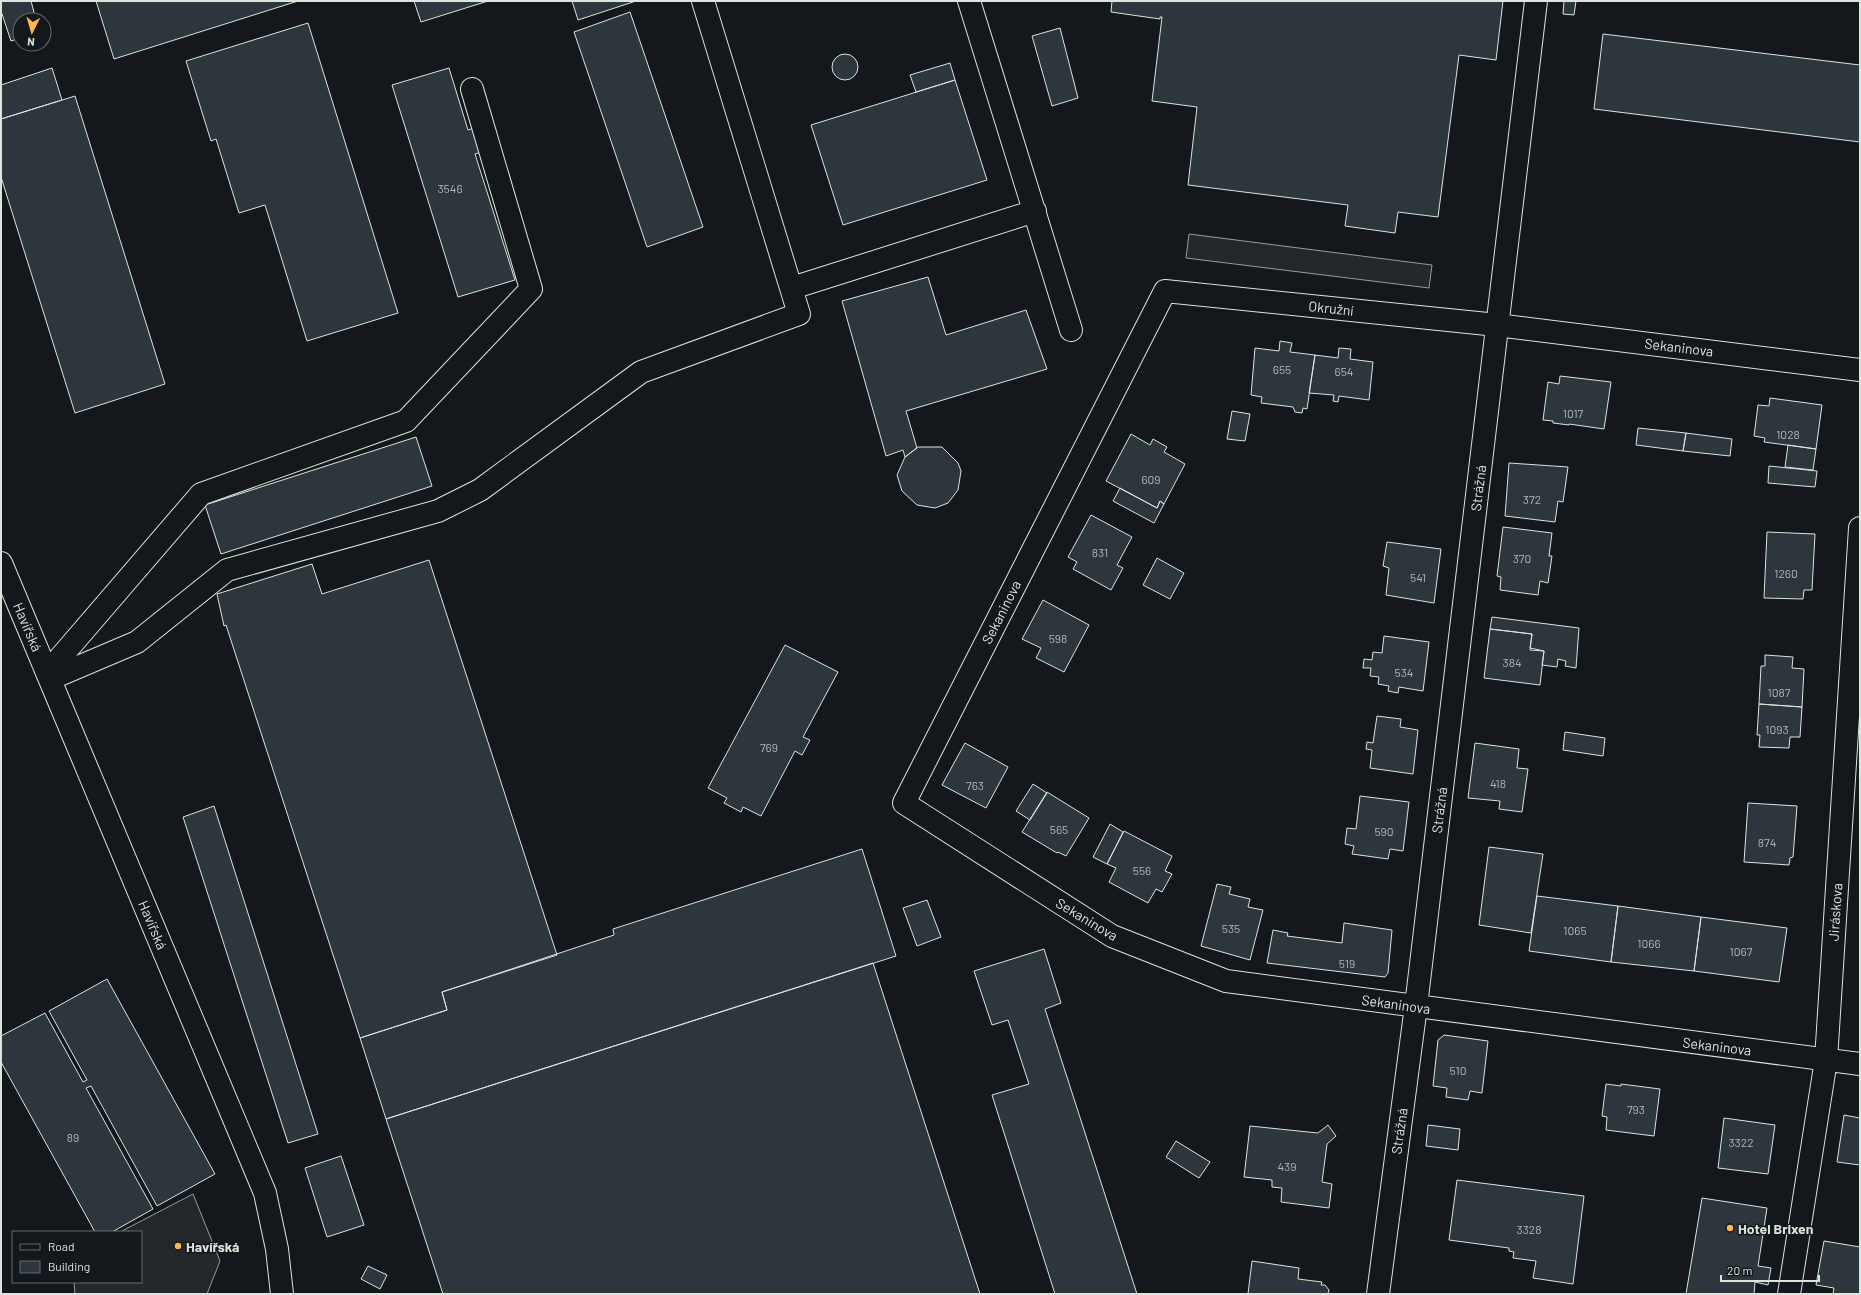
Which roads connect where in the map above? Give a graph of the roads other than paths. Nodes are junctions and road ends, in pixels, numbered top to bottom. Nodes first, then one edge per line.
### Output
1 (703, 1) edge
2 (969, 1) edge
3 (1536, 1) edge
4 (472, 89) dead end
5 (1035, 211) junction
6 (792, 288) junction
7 (1165, 291) joint
8 (1497, 325) junction
9 (1071, 330) dead end
10 (1860, 370) edge
11 (1860, 528) edge
12 (1, 563) edge
13 (49, 676) junction
14 (1416, 1006) junction
15 (1826, 1060) junction
16 (1860, 1064) edge
17 (282, 1294) edge
18 (1378, 1294) edge
19 (1789, 1294) edge

1 - 6 street
2 - 5 street
3 - 8 street, Strážná
4 - 13 street
5 - 6 street
5 - 9 street
6 - 13 street
7 - 8 street, Okružní
7 - 14 street, Sekaninova
8 - 10 street, Sekaninova
8 - 14 street, Strážná
11 - 15 street, Jiráskova
12 - 13 street, Havířská
13 - 17 street, Havířská
14 - 15 street, Sekaninova
14 - 18 street, Strážná
15 - 16 street, Sekaninova
15 - 19 street, Jiráskova

